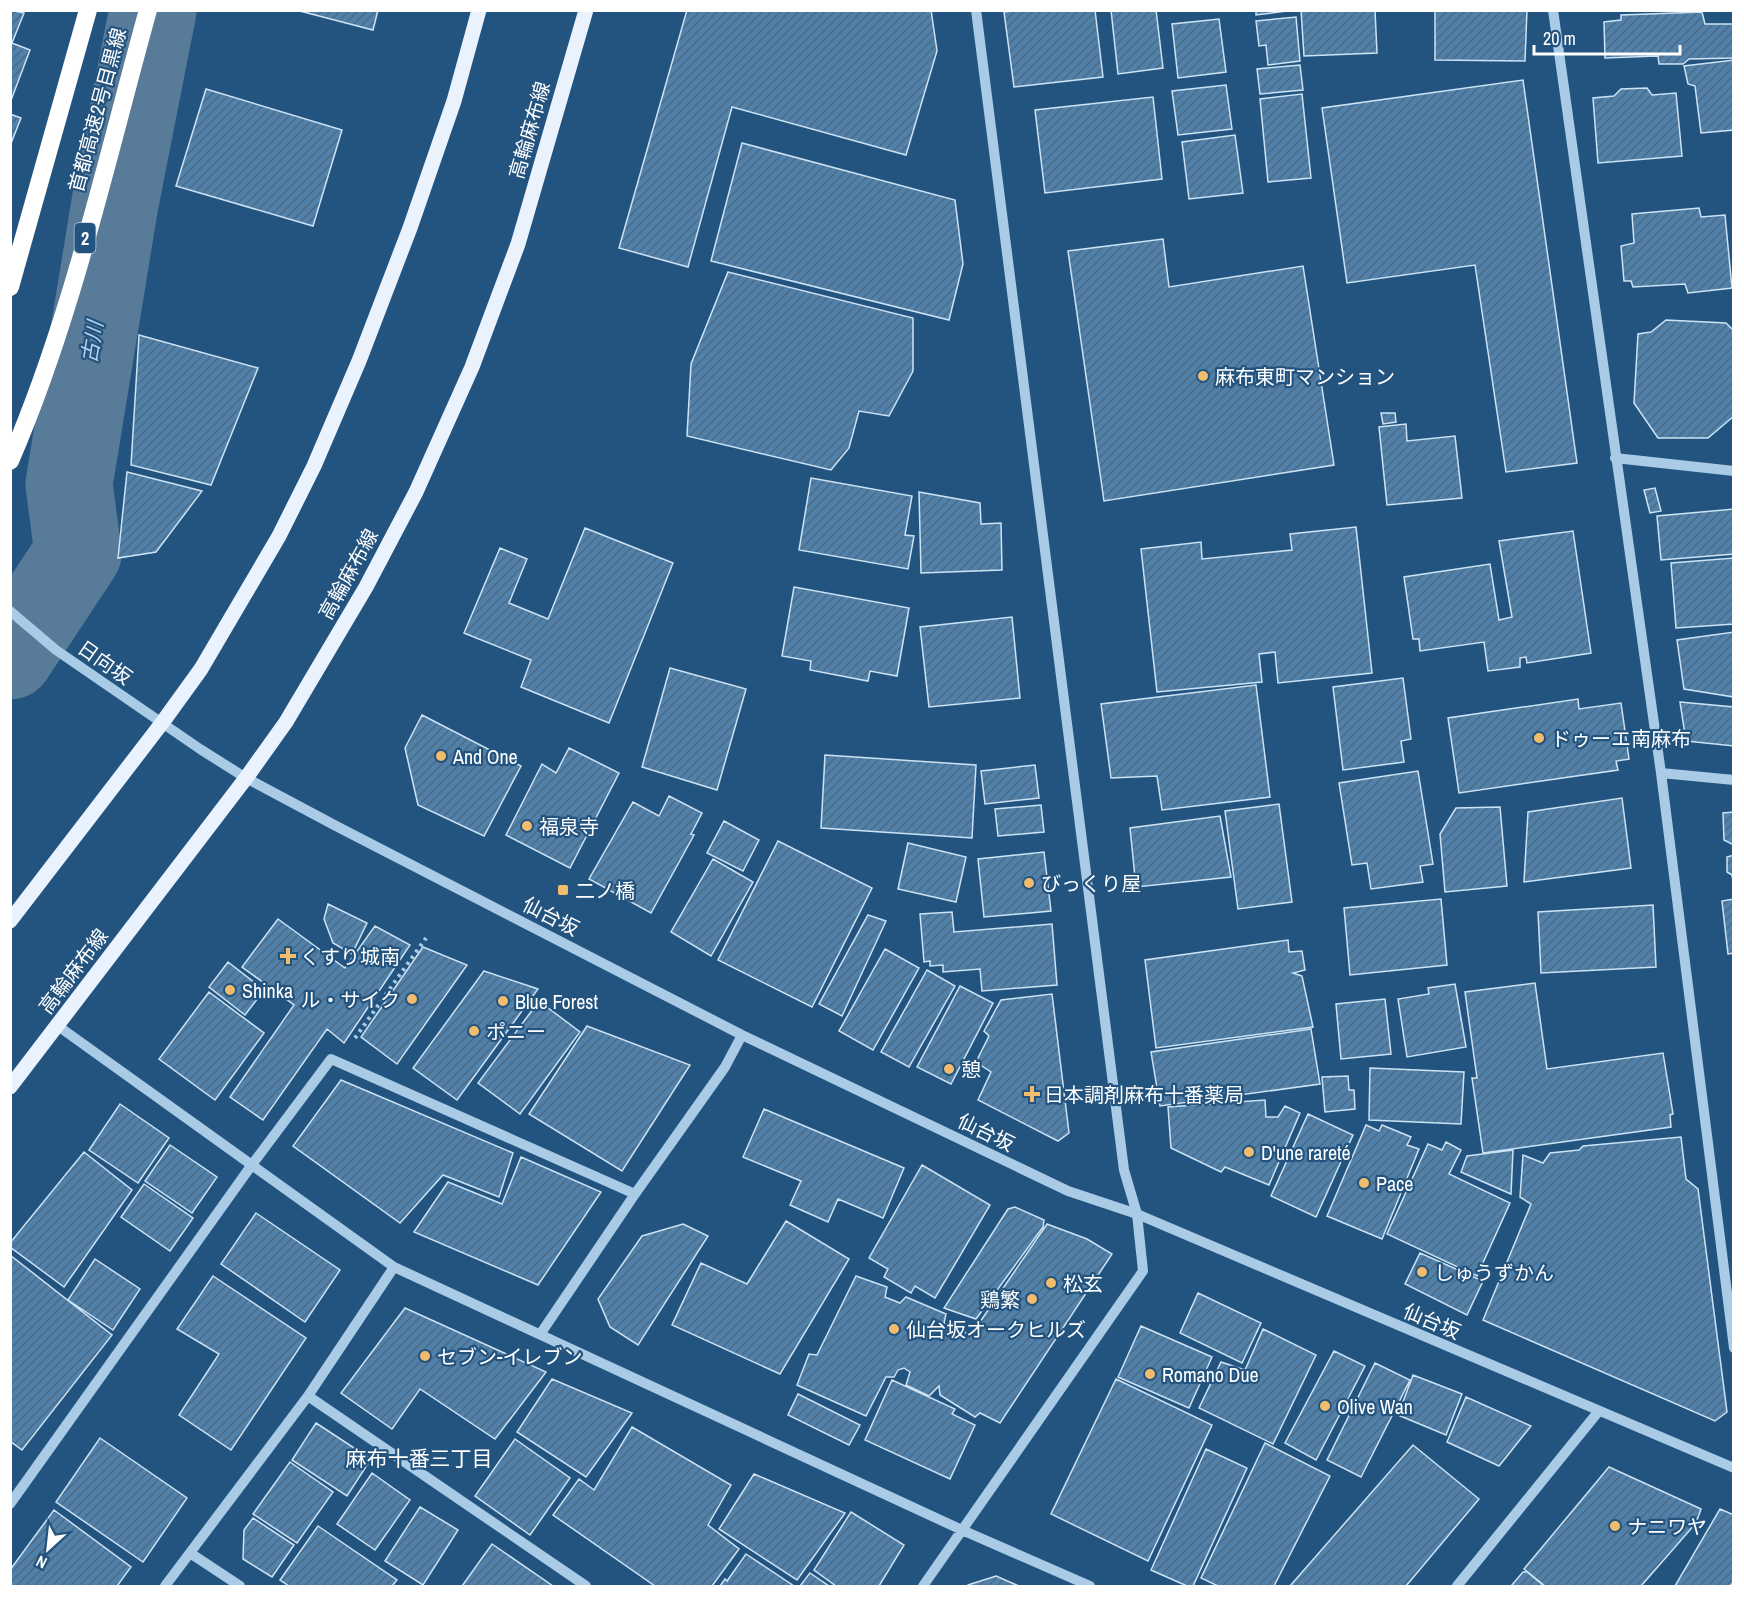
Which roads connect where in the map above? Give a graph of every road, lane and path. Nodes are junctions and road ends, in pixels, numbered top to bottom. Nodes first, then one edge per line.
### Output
1 (88, 10) edge
2 (148, 10) edge
3 (479, 10) edge
4 (586, 10) edge
5 (976, 10) edge
6 (1553, 10) edge
7 (10, 287) edge
8 (1615, 458) junction
9 (10, 461) edge
10 (1734, 471) edge
11 (10, 611) edge
12 (162, 723) junction
13 (1661, 773) junction
14 (246, 778) junction
15 (1734, 780) edge
16 (10, 921) edge
17 (426, 938) dead end
18 (58, 1026) junction
19 (742, 1035) junction
20 (338, 1062) junction
21 (10, 1088) edge
22 (251, 1166) junction
23 (635, 1194) junction
24 (1137, 1214) junction
25 (394, 1267) junction
26 (541, 1333) junction
27 (1734, 1348) edge
28 (308, 1396) junction
29 (1598, 1412) junction
30 (1734, 1468) edge
31 (10, 1504) edge
32 (962, 1530) junction
33 (190, 1552) junction
34 (165, 1587) edge
35 (240, 1587) edge
36 (586, 1587) edge
37 (923, 1587) edge
38 (1090, 1587) edge
39 (1456, 1587) edge

1 - 7 highway, 首都高速2号目黒線
2 - 9 highway, 首都高速2号目黒線 / 2
3 - 12 main road
4 - 14 main road, 高輪麻布線
5 - 24 street
6 - 8 street
8 - 10 street
8 - 13 street
11 - 12 street, 日向坂
12 - 14 street, 日向坂
12 - 16 main road
13 - 15 street
13 - 27 street
14 - 18 main road, 高輪麻布線
14 - 19 street, 仙台坂
17 - 20 path
18 - 21 main road, 高輪麻布線
18 - 22 street
19 - 23 street
19 - 24 street, 仙台坂
20 - 22 street
20 - 23 street
22 - 25 street
22 - 31 street
23 - 26 street
24 - 29 street, 仙台坂
24 - 32 street
25 - 26 street
25 - 28 street
26 - 32 street
28 - 33 street
28 - 36 street
29 - 30 street, 仙台坂
29 - 39 street
32 - 37 street
32 - 38 street
33 - 34 street
33 - 35 street

